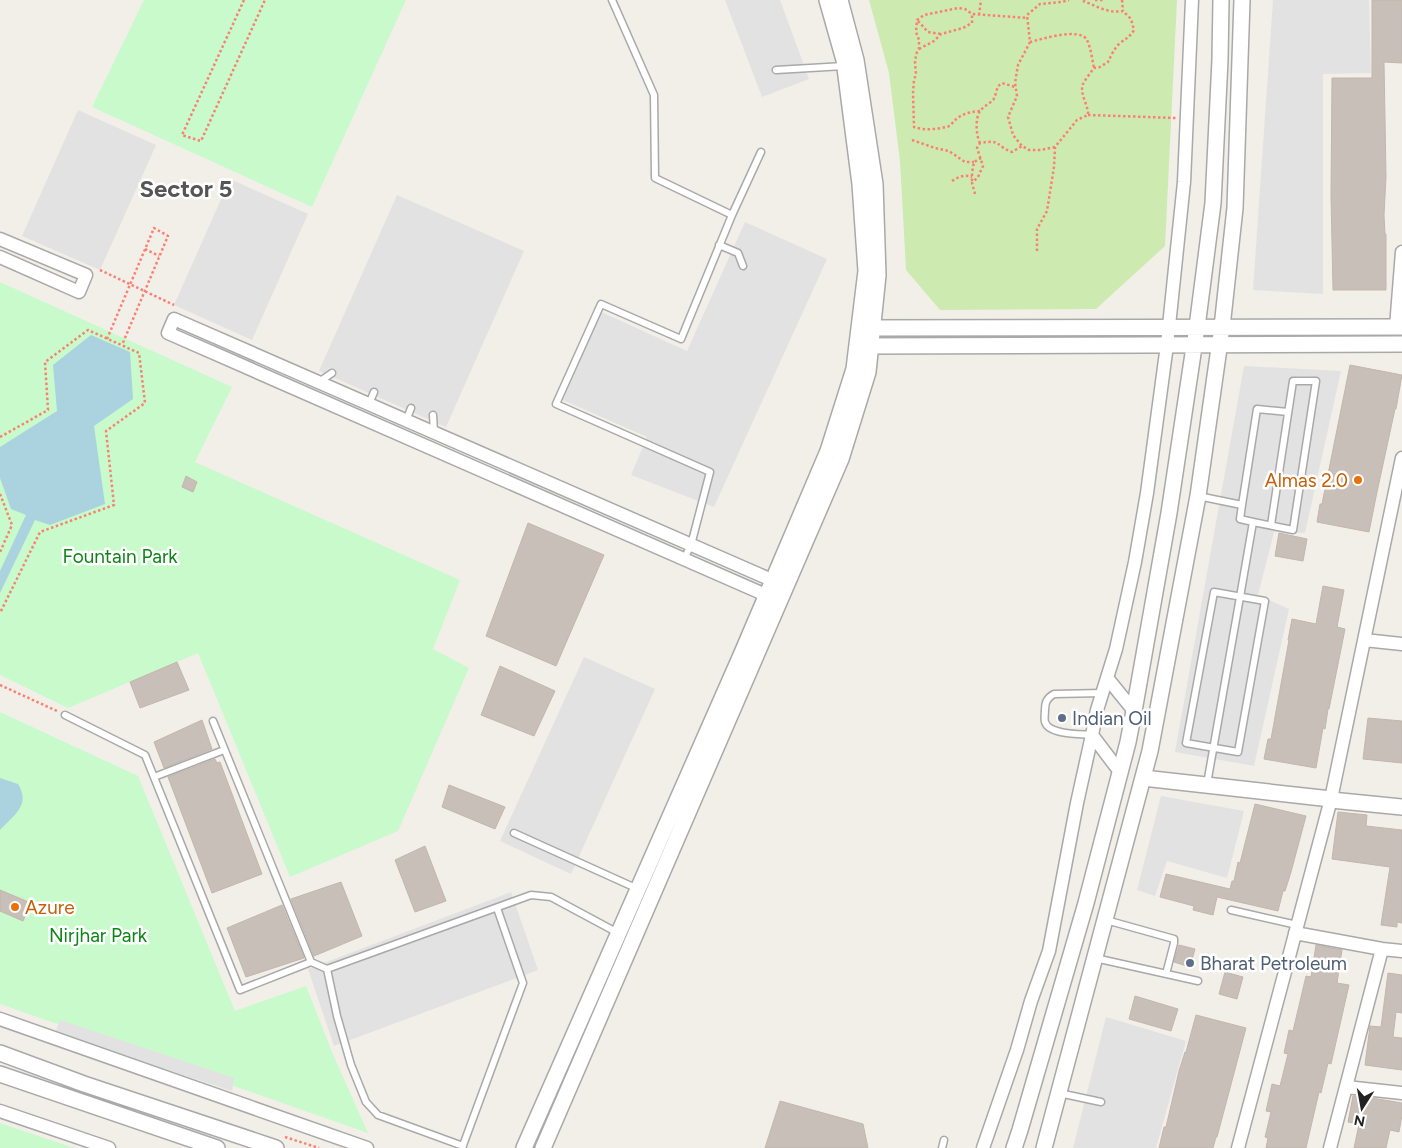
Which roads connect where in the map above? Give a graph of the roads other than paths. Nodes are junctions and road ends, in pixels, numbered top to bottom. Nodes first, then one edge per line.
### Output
1 (612, 0) edge
2 (827, 0) edge
3 (840, 0) edge
4 (1192, 0) edge
5 (1221, 0) edge
6 (1242, 0) edge
7 (844, 66) junction
8 (776, 70) dead end
9 (761, 152) dead end
10 (732, 214) junction
11 (0, 239) edge
12 (719, 245) junction
13 (1402, 252) edge
14 (0, 257) edge
15 (743, 266) dead end
16 (191, 326) junction
17 (1197, 327) junction
18 (1222, 327) junction
19 (1399, 327) edge
20 (866, 328) junction
21 (984, 328) junction
22 (1169, 328) junction
23 (186, 340) junction
24 (229, 343) junction
25 (1167, 344) junction
26 (1219, 344) junction
27 (1402, 344) edge
28 (984, 345) junction
29 (1195, 345) junction
30 (864, 346) junction
31 (223, 357) junction
32 (332, 373) dead end
33 (318, 382) junction
34 (374, 392) dead end
35 (368, 404) junction
36 (411, 408) dead end
37 (1288, 412) junction
38 (433, 414) dead end
39 (406, 421) junction
40 (434, 433) junction
41 (1402, 458) edge
42 (1198, 496) junction
43 (1242, 504) junction
44 (1252, 522) junction
45 (1271, 525) junction
46 (691, 545) junction
47 (684, 559) junction
48 (780, 584) junction
49 (1240, 597) junction
50 (773, 598) junction
51 (1364, 640) junction
52 (1402, 644) edge
53 (1108, 679) junction
54 (1103, 693) junction
55 (1134, 711) junction
56 (66, 715) road end
57 (213, 721) dead end
58 (1092, 735) junction
59 (1213, 748) junction
60 (224, 750) junction
61 (1120, 772) junction
62 (154, 777) junction
63 (1143, 778) junction
64 (1206, 785) junction
65 (1331, 798) junction
66 (1402, 808) edge
67 (514, 832) dead end
68 (638, 889) junction
69 (652, 896) junction
70 (497, 908) junction
71 (1231, 910) dead end
72 (1106, 920) junction
73 (1296, 929) junction
74 (618, 933) junction
75 (633, 940) junction
76 (1382, 949) junction
77 (1402, 951) edge
78 (1095, 958) junction
79 (311, 962) junction
80 (327, 968) junction
81 (1166, 974) junction
82 (1198, 981) dead end
83 (0, 1019) edge
84 (0, 1053) edge
85 (0, 1074) edge
86 (1346, 1087) junction
87 (1059, 1093) junction
88 (1402, 1093) edge
89 (1101, 1102) dead end
90 (0, 1111) edge
91 (944, 1140) dead end
92 (463, 1147) edge
93 (108, 1148) edge
94 (217, 1148) edge
95 (276, 1148) edge
96 (367, 1148) edge
97 (524, 1148) edge
98 (543, 1148) edge
99 (942, 1148) edge
100 (983, 1148) edge
101 (1014, 1148) edge
102 (1044, 1148) edge
103 (1238, 1148) edge
104 (1330, 1148) edge

1 - 10 lane
2 - 7 street
3 - 20 street
4 - 22 street
5 - 17 street
6 - 18 street
7 - 8 lane
7 - 20 street
9 - 10 lane
10 - 12 lane
11 - 14 street
12 - 15 lane
12 - 46 lane
13 - 19 street
16 - 23 street
16 - 23 street
16 - 24 street
17 - 18 street
17 - 22 street
17 - 29 street
18 - 19 street
18 - 26 street
20 - 21 street
20 - 30 street
21 - 22 street
21 - 28 street
22 - 25 street
23 - 31 street
24 - 31 street
24 - 33 street
25 - 28 street
25 - 29 street
25 - 53 street
26 - 27 street
26 - 29 street
26 - 42 street
28 - 30 street
29 - 55 street
30 - 48 street
31 - 47 street
32 - 33 lane
33 - 35 street
34 - 35 lane
35 - 39 street
36 - 39 lane
37 - 43 lane
37 - 45 lane
37 - 45 lane
38 - 40 lane
39 - 40 street
40 - 46 street
41 - 51 street
42 - 43 lane
42 - 63 street
43 - 44 lane
44 - 45 lane
44 - 49 lane
46 - 47 lane
46 - 48 street
47 - 50 street
48 - 50 street
49 - 59 lane
49 - 59 lane
49 - 59 lane
50 - 68 street
50 - 69 street
51 - 52 street
51 - 65 street
53 - 54 street
53 - 55 street
54 - 58 street
54 - 58 lane
55 - 61 street
56 - 62 lane
57 - 60 lane
58 - 61 street
58 - 100 street
59 - 64 lane
60 - 62 lane
60 - 79 lane
61 - 101 street
62 - 79 lane
63 - 64 street
63 - 72 street
64 - 65 street
65 - 66 street
65 - 73 street
67 - 68 lane
68 - 69 lane
68 - 74 street
69 - 75 street
70 - 74 lane
70 - 80 lane
70 - 92 lane
71 - 73 lane
72 - 78 street
72 - 81 lane
73 - 76 street
73 - 103 street
74 - 75 lane
74 - 97 street
75 - 98 street
76 - 77 street
76 - 86 street
78 - 81 lane
78 - 87 street
79 - 80 lane
80 - 92 lane
81 - 82 lane
83 - 96 street
84 - 95 street
85 - 94 street
86 - 88 street
86 - 104 street
87 - 89 lane
87 - 102 street
90 - 93 street
91 - 99 lane

